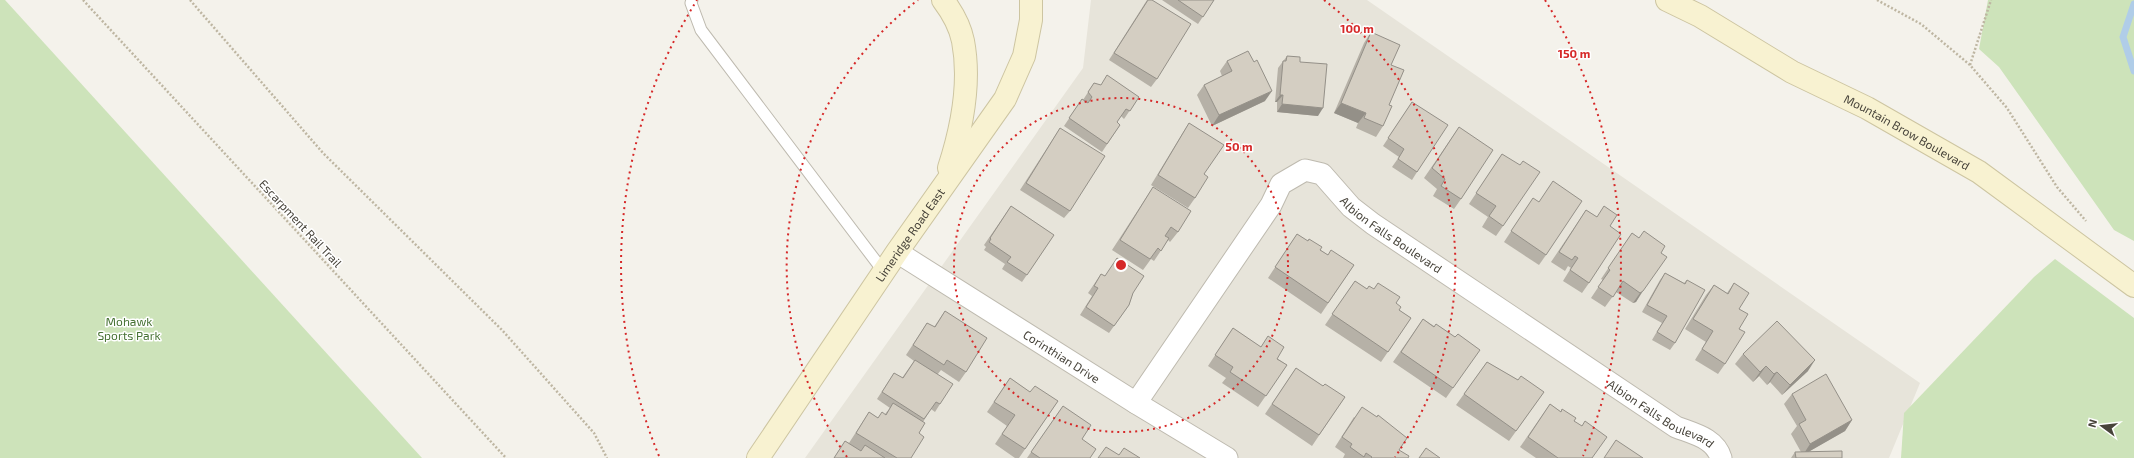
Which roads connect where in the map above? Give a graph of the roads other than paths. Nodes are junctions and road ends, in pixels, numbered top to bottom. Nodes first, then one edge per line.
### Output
1 (692, 0) edge
2 (943, 0) edge
3 (1031, 0) edge
4 (1667, 0) edge
5 (944, 186) junction
6 (897, 252) junction
7 (884, 272) junction
8 (2134, 286) edge
9 (1136, 402) junction
10 (758, 458) edge
11 (1227, 458) edge
12 (1721, 458) edge

1 - 7 lane
2 - 5 main road
3 - 5 main road, Limeridge Road East
4 - 8 main road, Mountain Brow Boulevard
5 - 6 main road, Limeridge Road East
6 - 7 main road, Limeridge Road East
6 - 9 street, Corinthian Drive
7 - 10 main road, Limeridge Road East
9 - 11 street, Corinthian Drive
9 - 12 street, Albion Falls Boulevard

